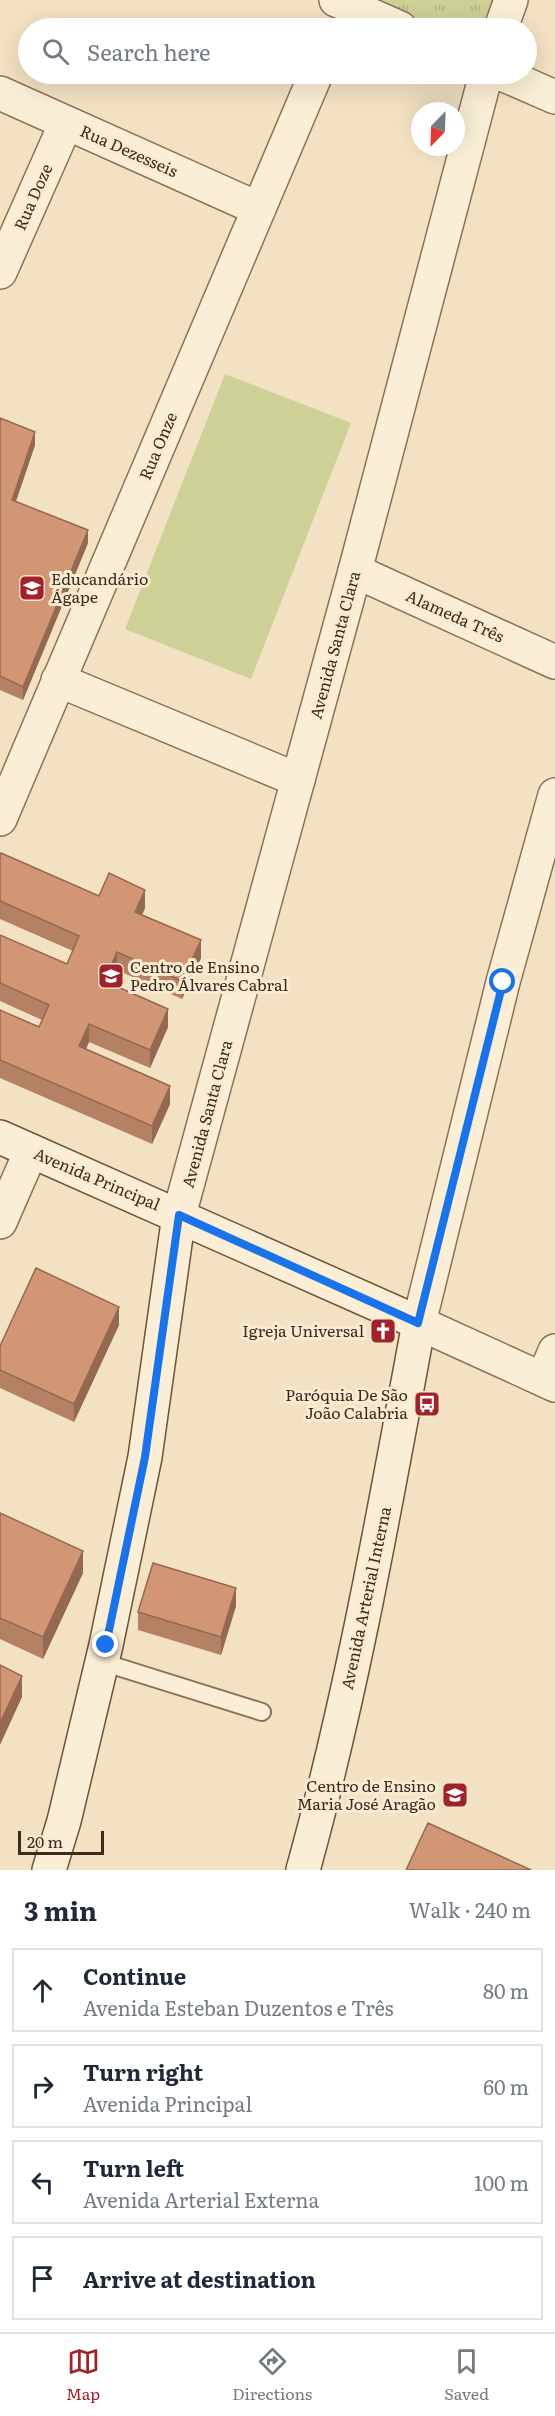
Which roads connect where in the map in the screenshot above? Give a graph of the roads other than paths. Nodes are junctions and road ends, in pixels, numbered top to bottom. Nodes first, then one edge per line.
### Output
1 (512, 0) edge
2 (342, 8) edge
3 (371, 18) edge
4 (505, 18) edge
5 (312, 84) edge
6 (483, 84) edge
7 (525, 84) edge
8 (0, 93) edge
9 (555, 97) edge
10 (66, 123) junction
11 (259, 209) junction
12 (0, 272) edge
13 (355, 571) junction
14 (555, 662) edge
15 (58, 680) junction
16 (298, 780) junction
17 (555, 795) edge
18 (0, 819) edge
19 (0, 1137) edge
20 (31, 1151) junction
21 (179, 1215) junction
22 (0, 1222) edge
23 (418, 1323) junction
24 (551, 1372) edge
25 (102, 1662) junction
26 (262, 1712) dead end
27 (49, 1870) edge
28 (303, 1870) edge

1 - 4 street
2 - 3 street
5 - 11 street, Rua Onze
6 - 13 street, Avenida Santa Clara
7 - 9 street
8 - 10 street, Rua Dezesseis
10 - 11 street, Rua Dezesseis
10 - 12 street, Rua Doze
11 - 15 street, Rua Onze
13 - 14 street, Alameda Três
13 - 16 street, Avenida Santa Clara
15 - 16 street
15 - 18 street, Rua Onze
16 - 21 street, Avenida Santa Clara
17 - 23 street, Avenida Arterial Interna
19 - 20 street, Avenida Principal
20 - 21 street, Avenida Principal
20 - 22 street
21 - 23 street, Avenida Principal
21 - 25 street, Avenida Santa Clara
23 - 24 street, Avenida Principal
23 - 28 street, Avenida Arterial Interna
25 - 26 lane
25 - 27 street, Avenida Santa Clara

